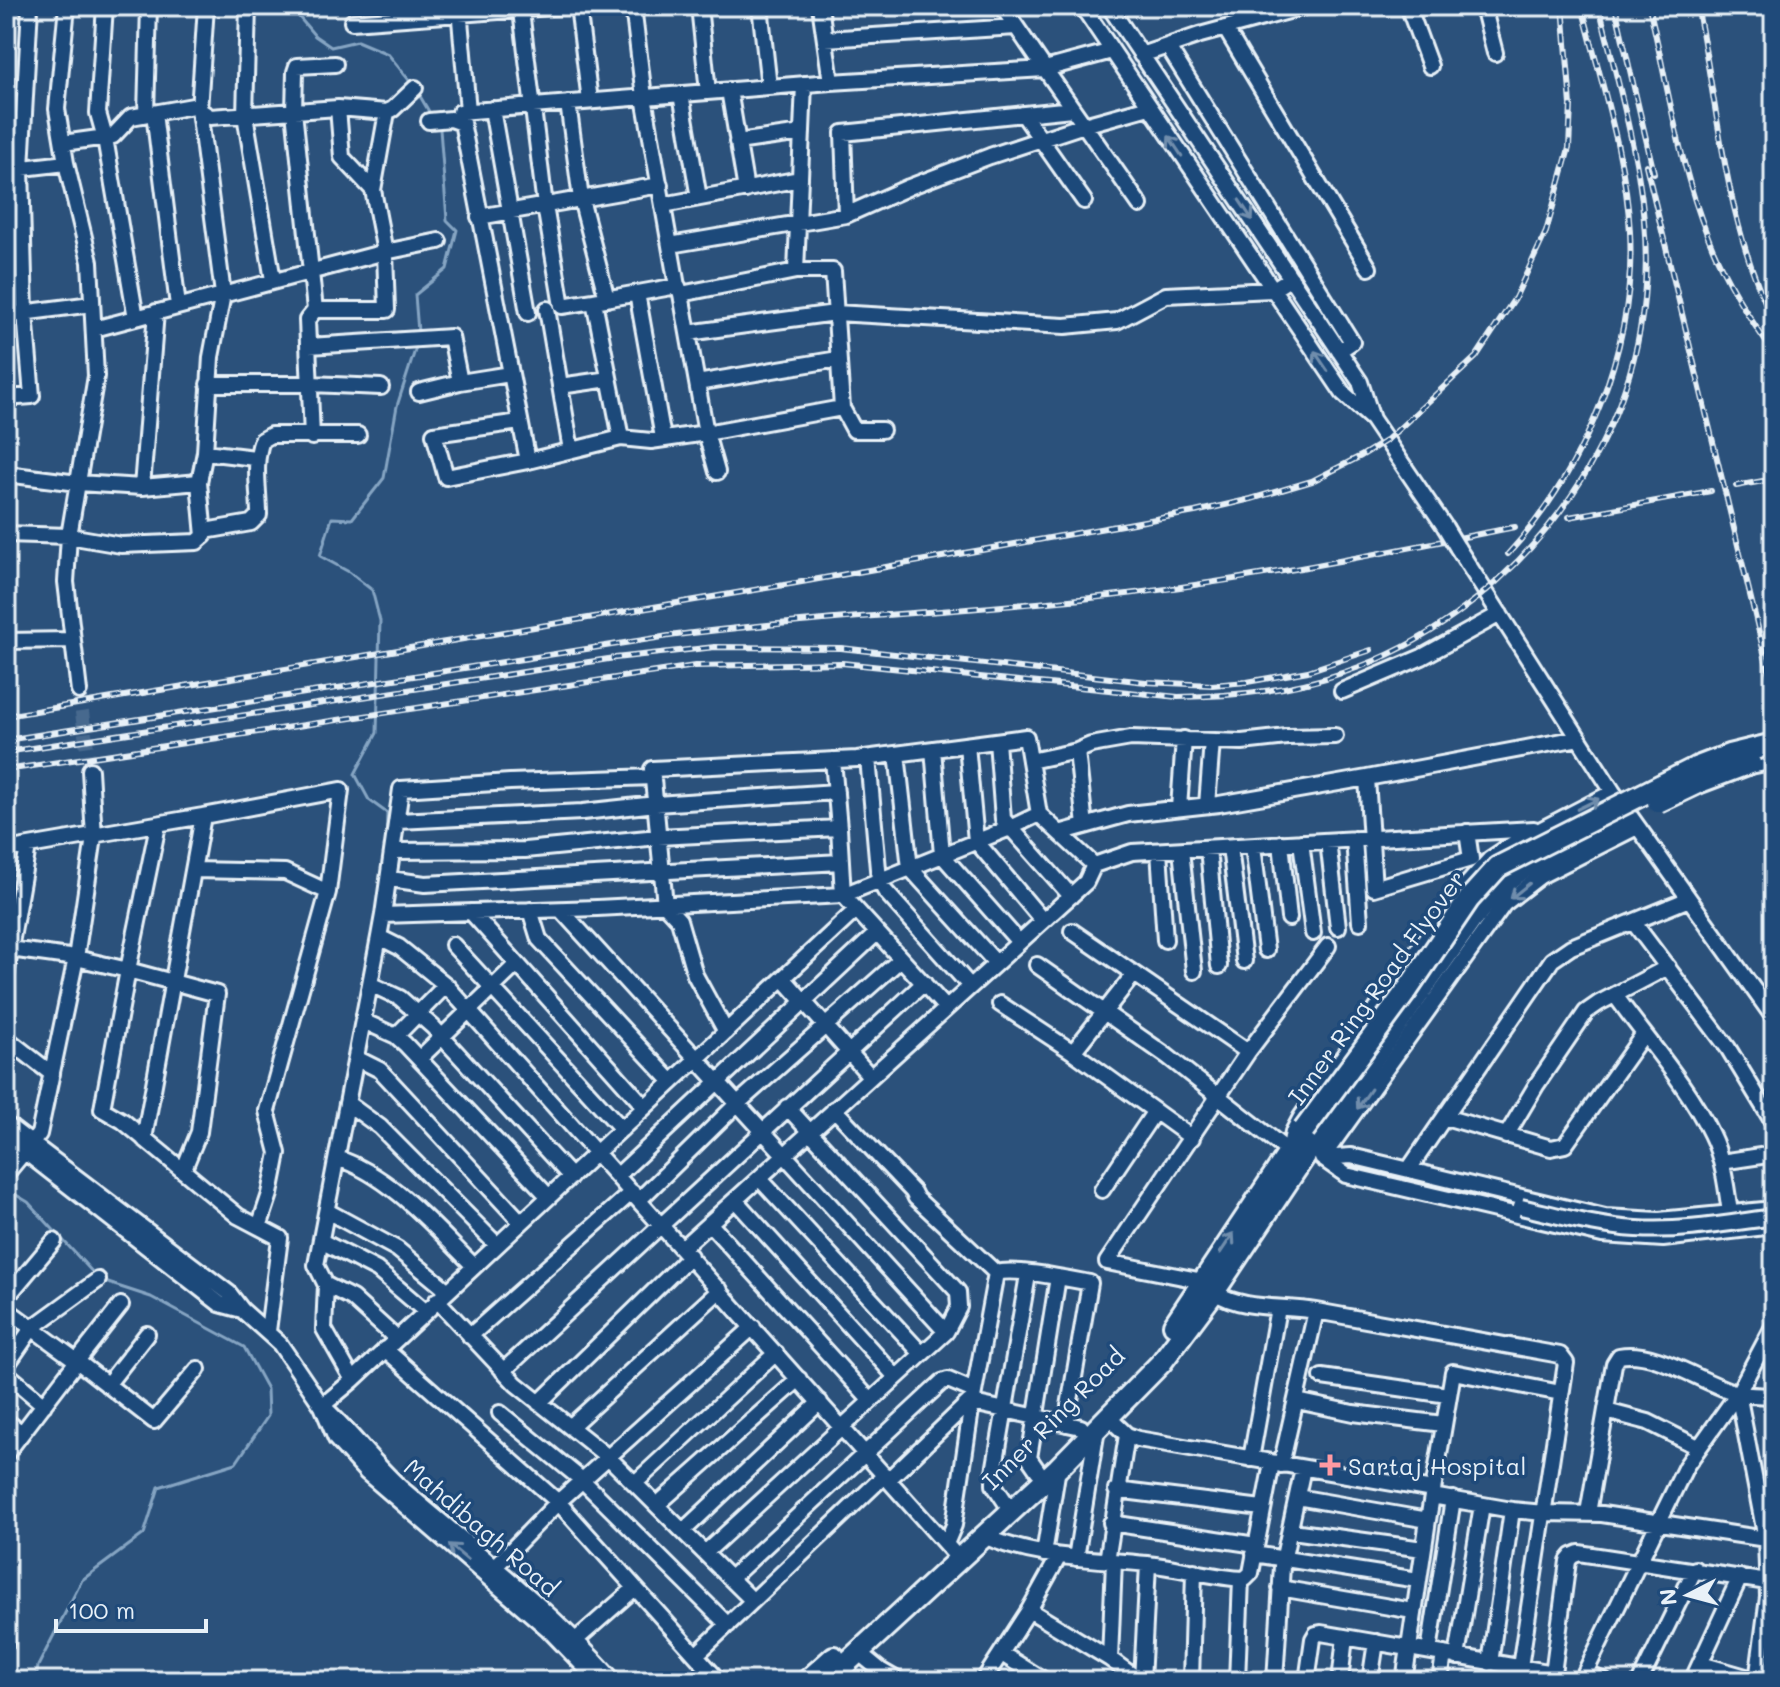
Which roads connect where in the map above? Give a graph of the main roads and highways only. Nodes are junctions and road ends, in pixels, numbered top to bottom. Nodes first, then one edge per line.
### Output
1 (1774, 744) edge
2 (1774, 758) edge
3 (1307, 1147) junction
4 (1208, 1286) junction
5 (1088, 1424) junction
6 (1048, 1469) junction
7 (953, 1552) junction
8 (807, 1681) edge
9 (827, 1681) edge

1 - 3 highway, Inner Ring Road Flyover, bridge
2 - 3 highway, Inner Ring Road Flyover, bridge
3 - 4 highway, Inner Ring Road
4 - 5 highway, Inner Ring Road
4 - 5 highway, Inner Ring Road
5 - 6 highway, Inner Ring Road
6 - 7 highway, Inner Ring Road
6 - 7 highway, Inner Ring Road
7 - 8 highway, Inner Ring Road
7 - 9 highway, Inner Ring Road

